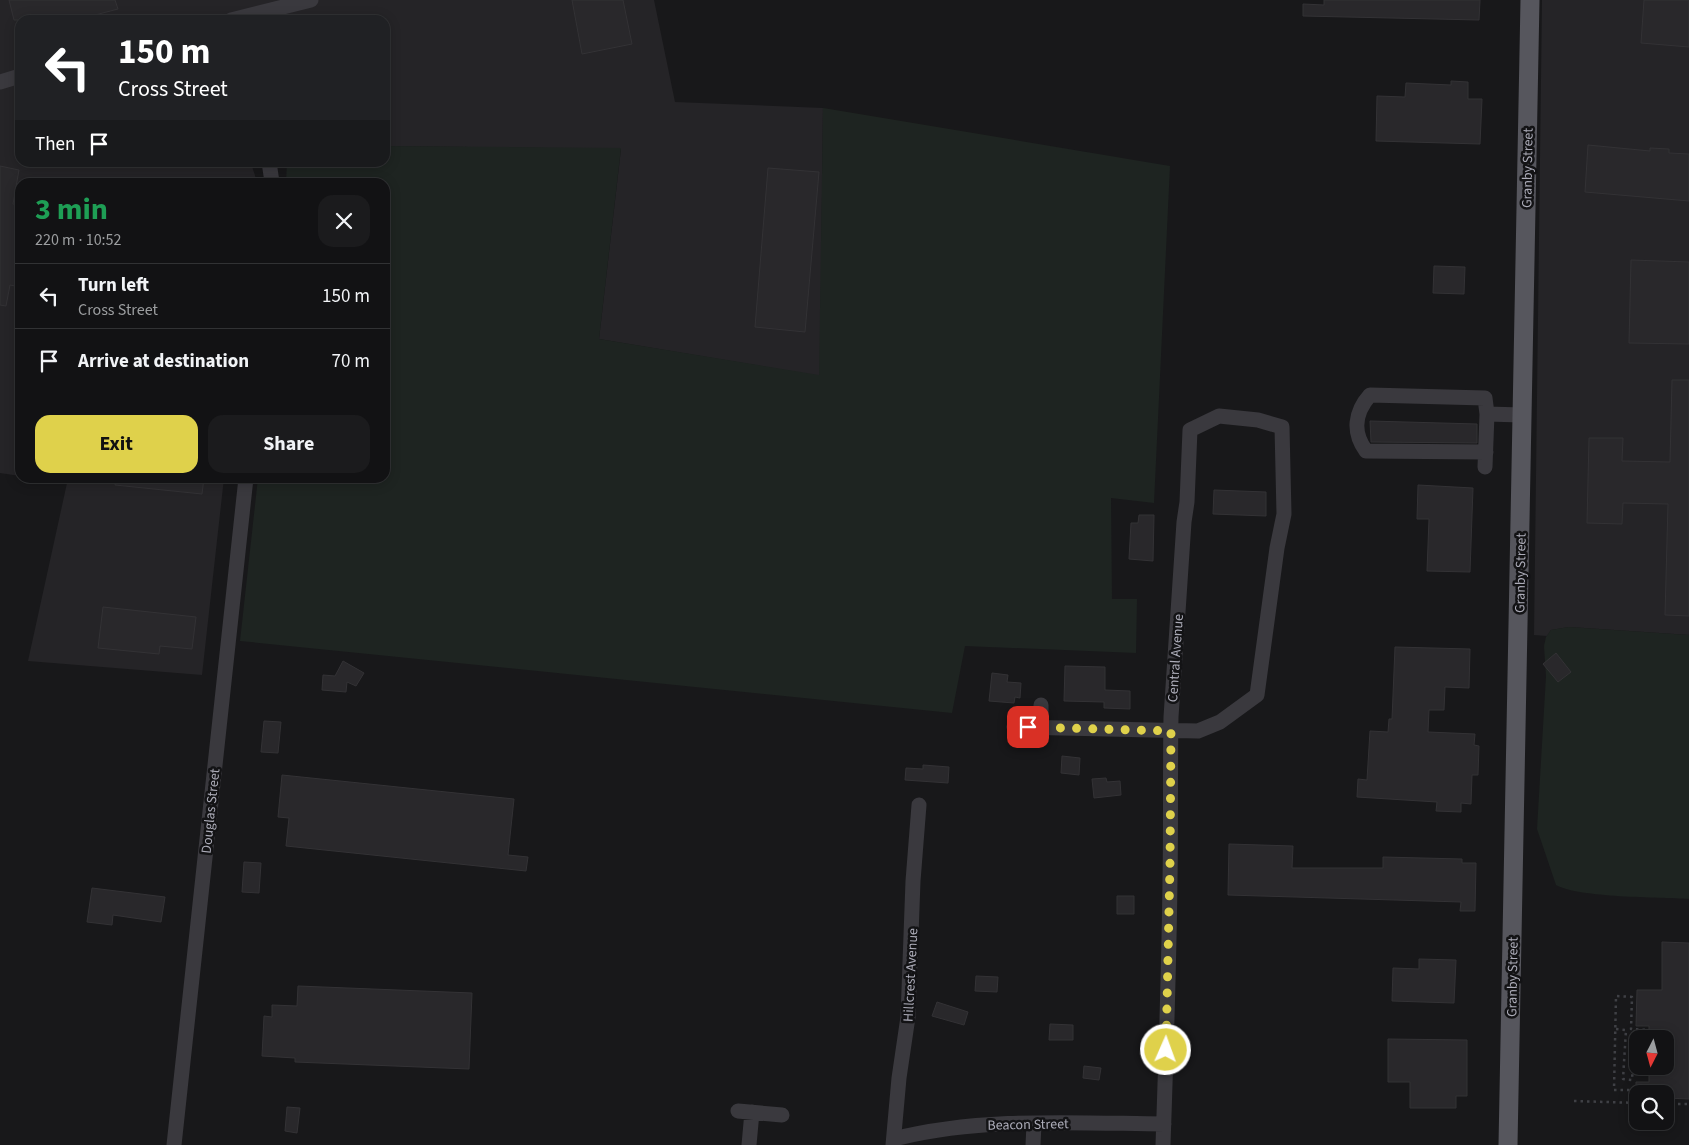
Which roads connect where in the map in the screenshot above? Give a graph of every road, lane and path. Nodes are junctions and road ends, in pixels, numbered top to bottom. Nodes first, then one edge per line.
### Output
1 (311, 0) edge
2 (1530, 0) edge
3 (251, 15) edge
4 (15, 78) edge
5 (0, 82) edge
6 (1487, 414) junction
7 (1522, 415) junction
8 (245, 483) edge
9 (1041, 705) dead end
10 (1014, 727) dead end
11 (1041, 727) junction
12 (1171, 731) junction
13 (919, 805) dead end
14 (1615, 1029) junction
15 (1626, 1030) joint
16 (1633, 1030) edge
17 (1632, 1075) edge
18 (1614, 1078) junction
19 (1623, 1079) junction
20 (1629, 1090) edge
21 (1574, 1101) dead end
22 (1629, 1103) edge
23 (1674, 1104) edge
24 (1689, 1104) edge
25 (782, 1115) dead end
26 (1034, 1124) junction
27 (1164, 1124) junction
28 (894, 1142) edge
29 (174, 1145) edge
30 (749, 1145) edge
31 (1033, 1145) edge
32 (1163, 1145) edge
33 (1508, 1145) edge

1 - 3 street
2 - 7 main road, Granby Street
4 - 5 street
6 - 6 street
6 - 7 street
7 - 33 main road, Granby Street
8 - 29 street, Douglas Street
9 - 11 street
10 - 11 street
11 - 12 street
12 - 12 street, Central Avenue
12 - 27 street, Central Avenue
13 - 28 street, Hillcrest Avenue
14 - 15 path
14 - 16 path
14 - 18 path
15 - 19 path
17 - 19 path
18 - 19 path
18 - 20 path
21 - 22 path
23 - 24 path
25 - 30 street
26 - 27 street, Beacon Street
26 - 28 street, Beacon Street
26 - 31 street
27 - 32 street, Central Avenue

